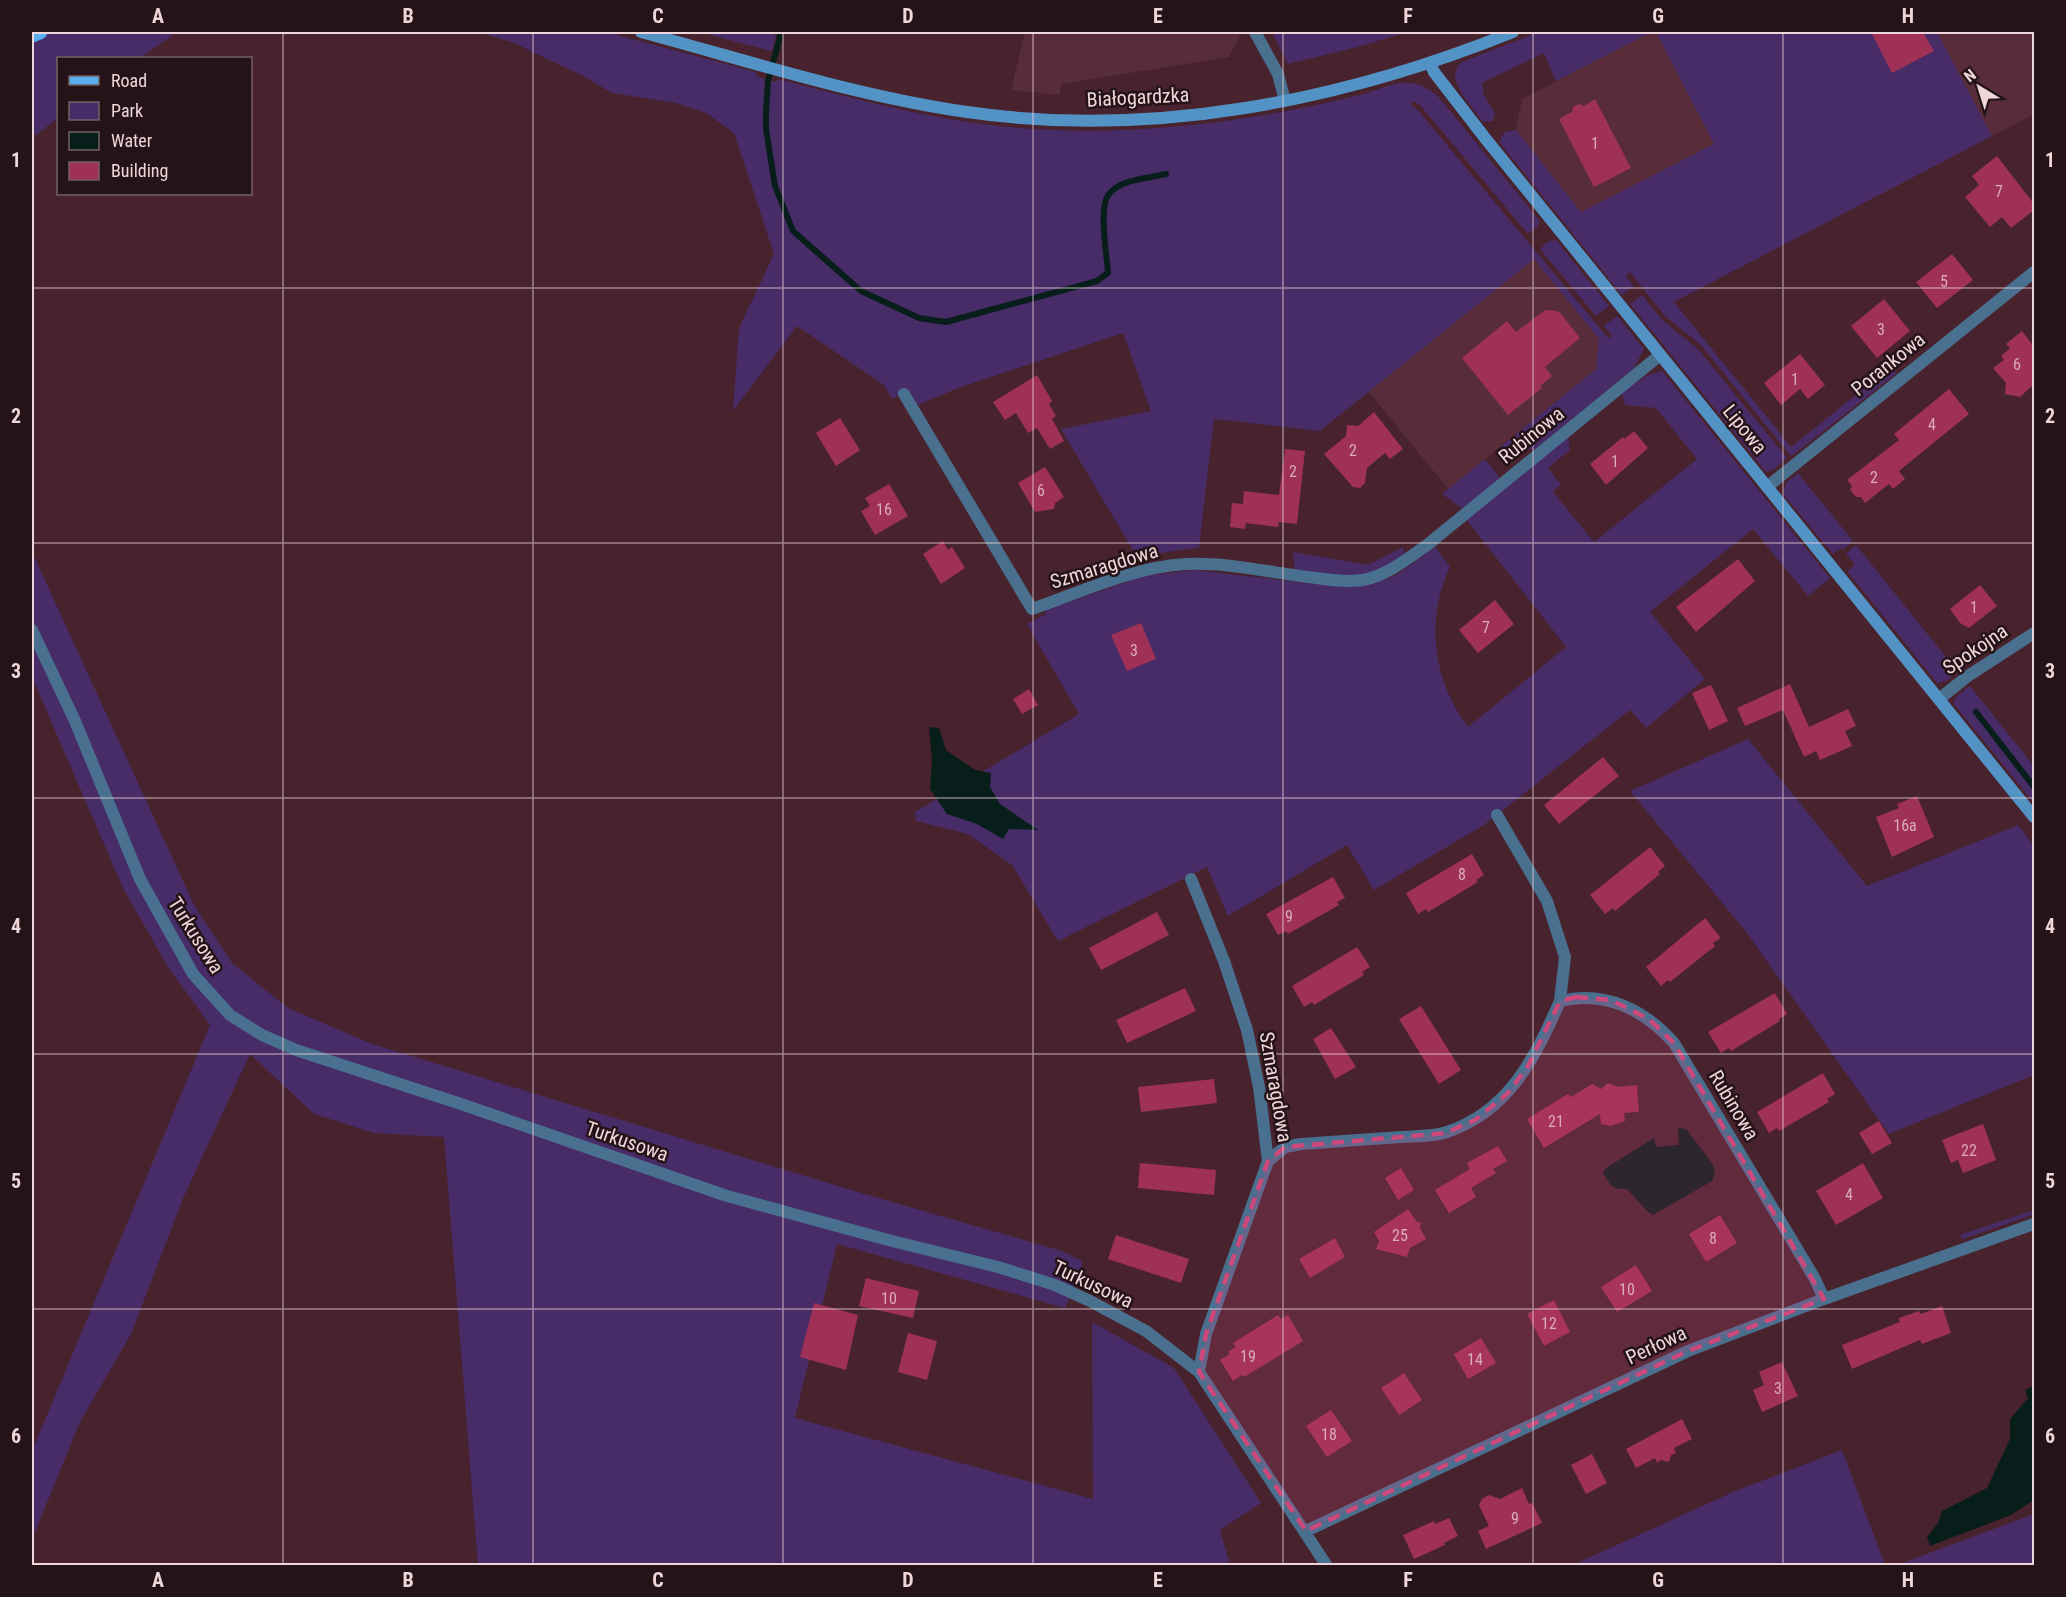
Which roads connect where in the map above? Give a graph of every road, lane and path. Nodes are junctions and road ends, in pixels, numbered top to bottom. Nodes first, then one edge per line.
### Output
1 (40, 32) edge
2 (641, 32) edge
3 (1256, 32) edge
4 (1513, 32) edge
5 (32, 36) edge
6 (1430, 63) junction
7 (1285, 101) junction
8 (2034, 272) edge
9 (1660, 355) junction
10 (904, 394) dead end
11 (1767, 487) junction
12 (1427, 545) joint
13 (32, 630) edge
14 (2034, 633) edge
15 (1939, 699) junction
16 (1497, 815) dead end
17 (2034, 817) edge
18 (1191, 879) dead end
19 (1560, 1001) junction
20 (1268, 1161) junction
21 (2034, 1224) edge
22 (1824, 1299) junction
23 (1199, 1372) junction
24 (1306, 1532) junction
25 (1327, 1566) edge

1 - 5 main road
2 - 7 street, Białogardzka
3 - 7 street
4 - 6 street, Białogardzka
6 - 7 street, Białogardzka
6 - 9 street, Lipowa
8 - 11 street, Porankowa
9 - 11 street, Lipowa
9 - 12 street, Rubinowa
10 - 12 street, Szmaragdowa
11 - 15 street, Lipowa
13 - 23 street, Turkusowa
14 - 15 street, Spokojna
15 - 17 street, Lipowa
16 - 19 street
18 - 20 street, Szmaragdowa
19 - 20 street
19 - 22 street, Rubinowa
20 - 23 street, Szmaragdowa
21 - 22 street, Perłowa
22 - 24 street, Perłowa
23 - 24 street, Turkusowa
24 - 25 street, Turkusowa

